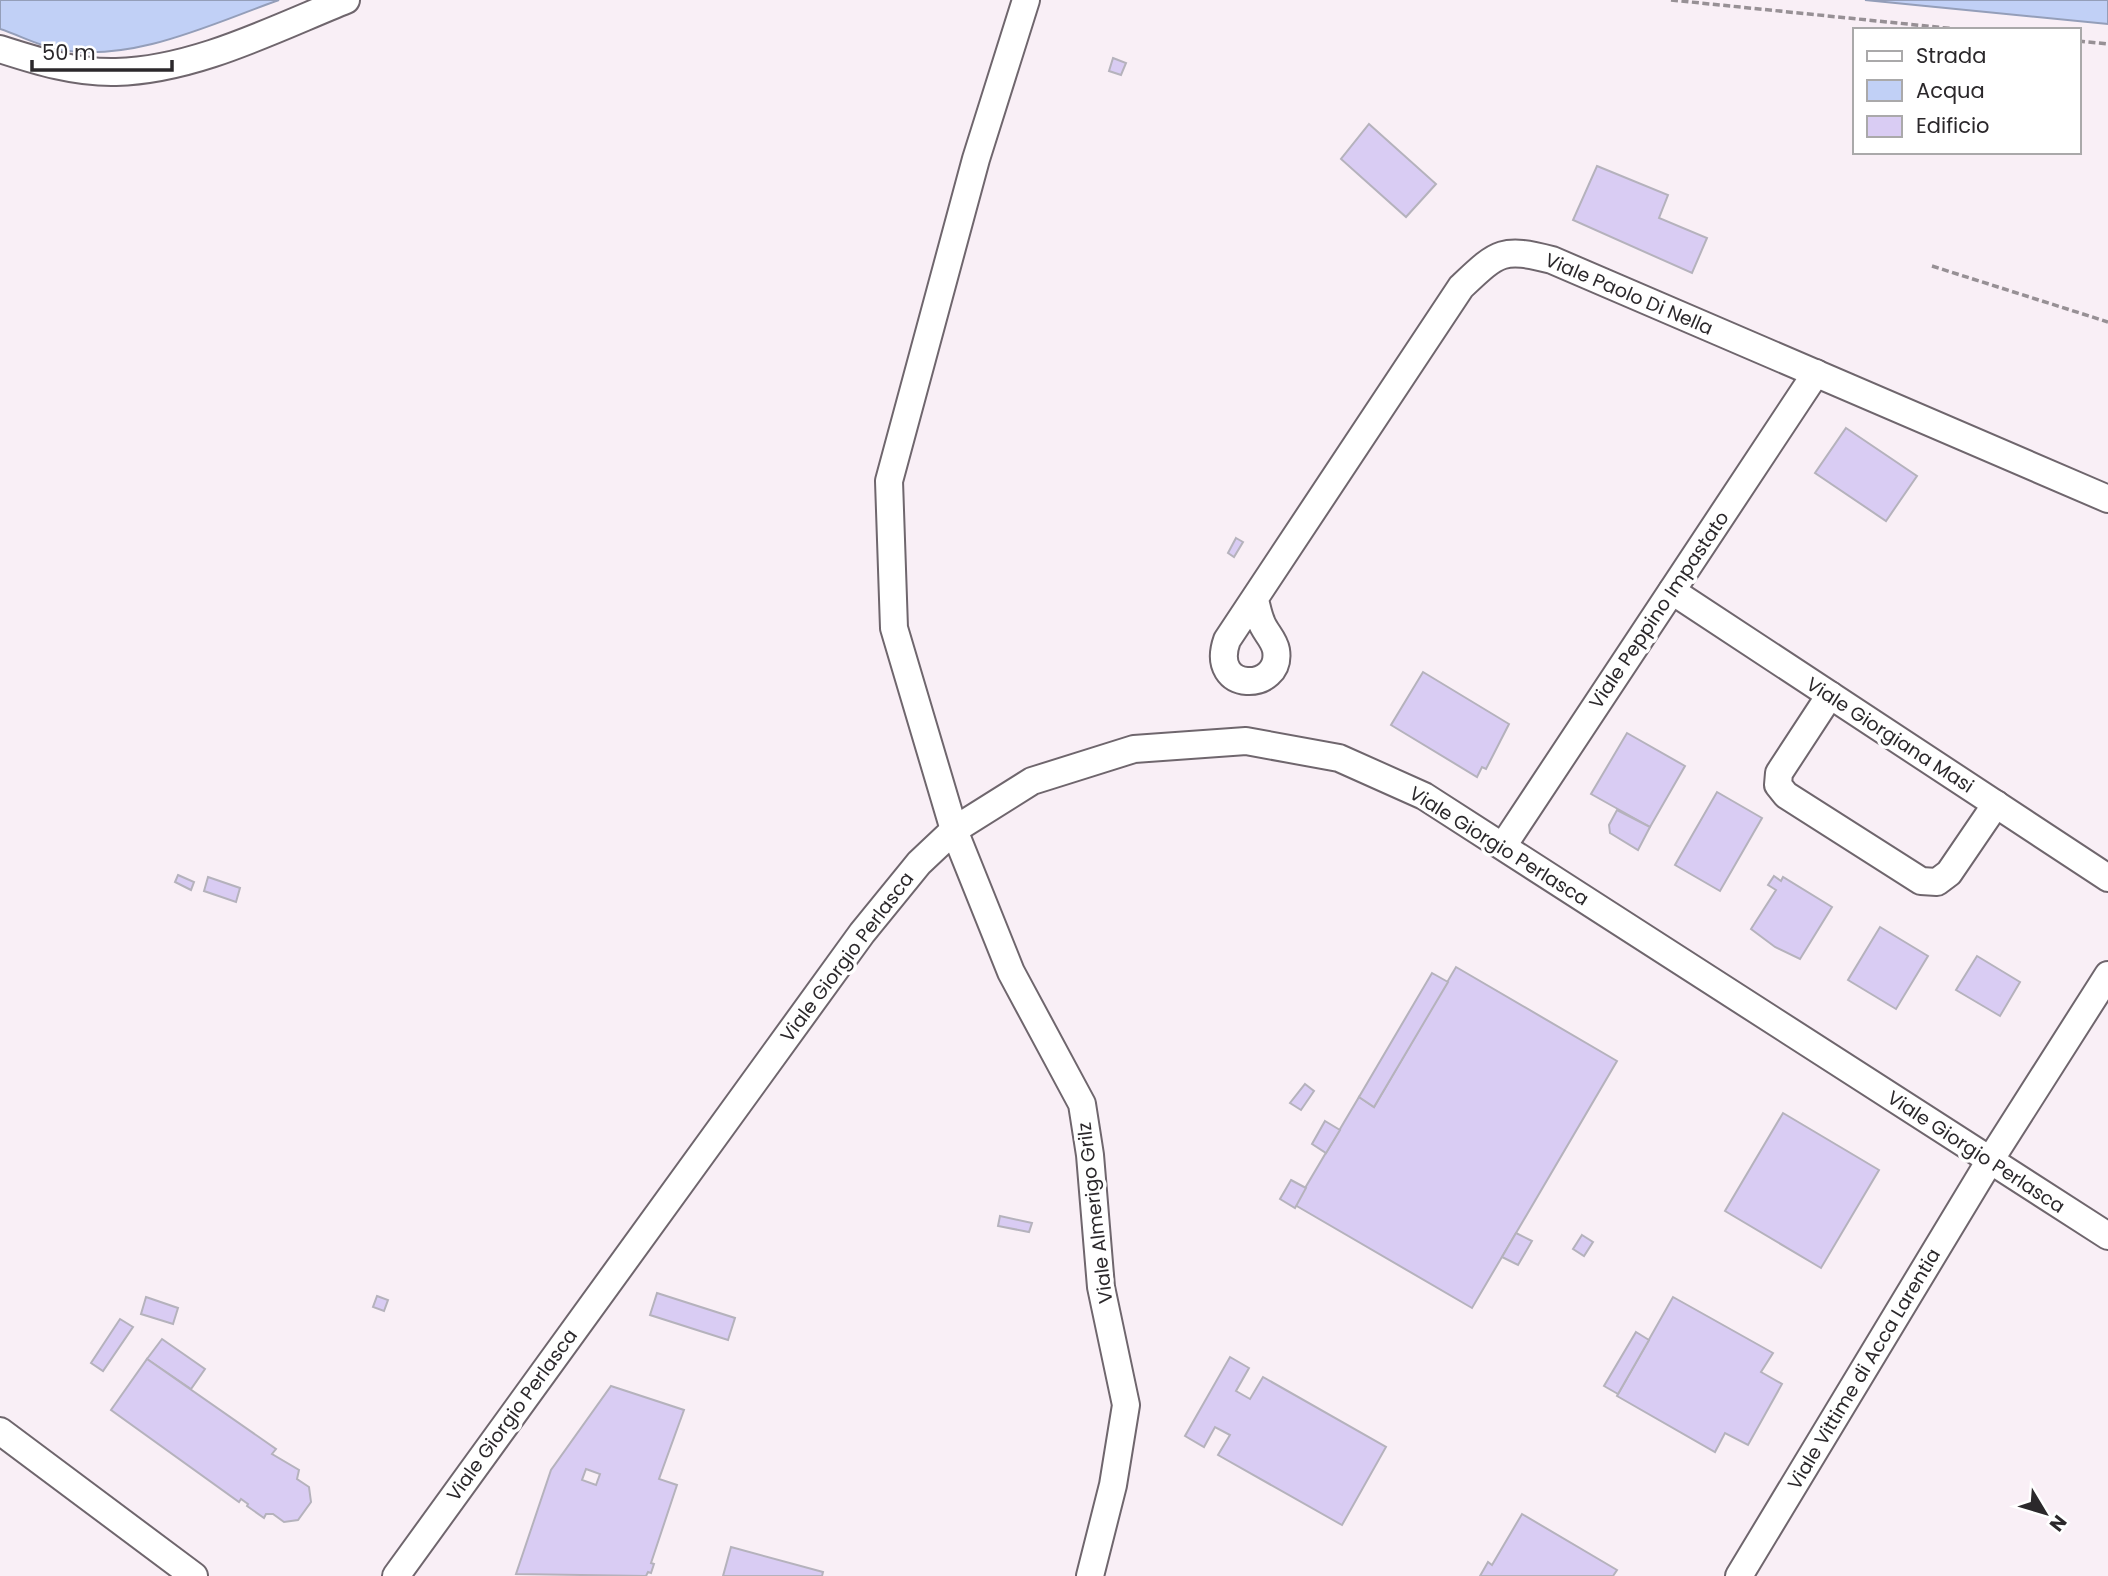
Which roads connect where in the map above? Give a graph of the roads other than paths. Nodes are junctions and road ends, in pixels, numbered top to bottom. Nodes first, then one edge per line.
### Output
1 (346, 0) edge
2 (1026, 0) edge
3 (0, 49) edge
4 (1816, 373) junction
5 (2108, 499) edge
6 (1672, 591) junction
7 (1255, 600) dead end
8 (1830, 695) junction
9 (1996, 804) junction
10 (954, 831) junction
11 (1503, 846) junction
12 (2108, 878) edge
13 (2108, 975) edge
14 (1989, 1162) junction
15 (2108, 1236) edge
16 (0, 1432) edge
17 (194, 1576) edge
18 (396, 1576) edge
19 (1090, 1576) edge
20 (1739, 1576) edge

1 - 3 street
2 - 10 street, Viale Almerigo Grilz
4 - 5 street, Viale Paolo Di Nella
4 - 6 street, Viale Peppino Impastato
4 - 7 street, Viale Paolo Di Nella
6 - 8 street, Viale Giorgiana Masi
6 - 11 street, Viale Peppino Impastato
8 - 9 street, Viale Giorgiana Masi
8 - 9 street
9 - 12 street, Viale Giorgiana Masi
10 - 11 street, Viale Giorgio Perlasca
10 - 18 street, Viale Giorgio Perlasca
10 - 19 street, Viale Almerigo Grilz
11 - 14 street, Viale Giorgio Perlasca
13 - 14 street
14 - 15 street, Viale Giorgio Perlasca
14 - 20 street, Viale Vittime di Acca Larentia
16 - 17 street

